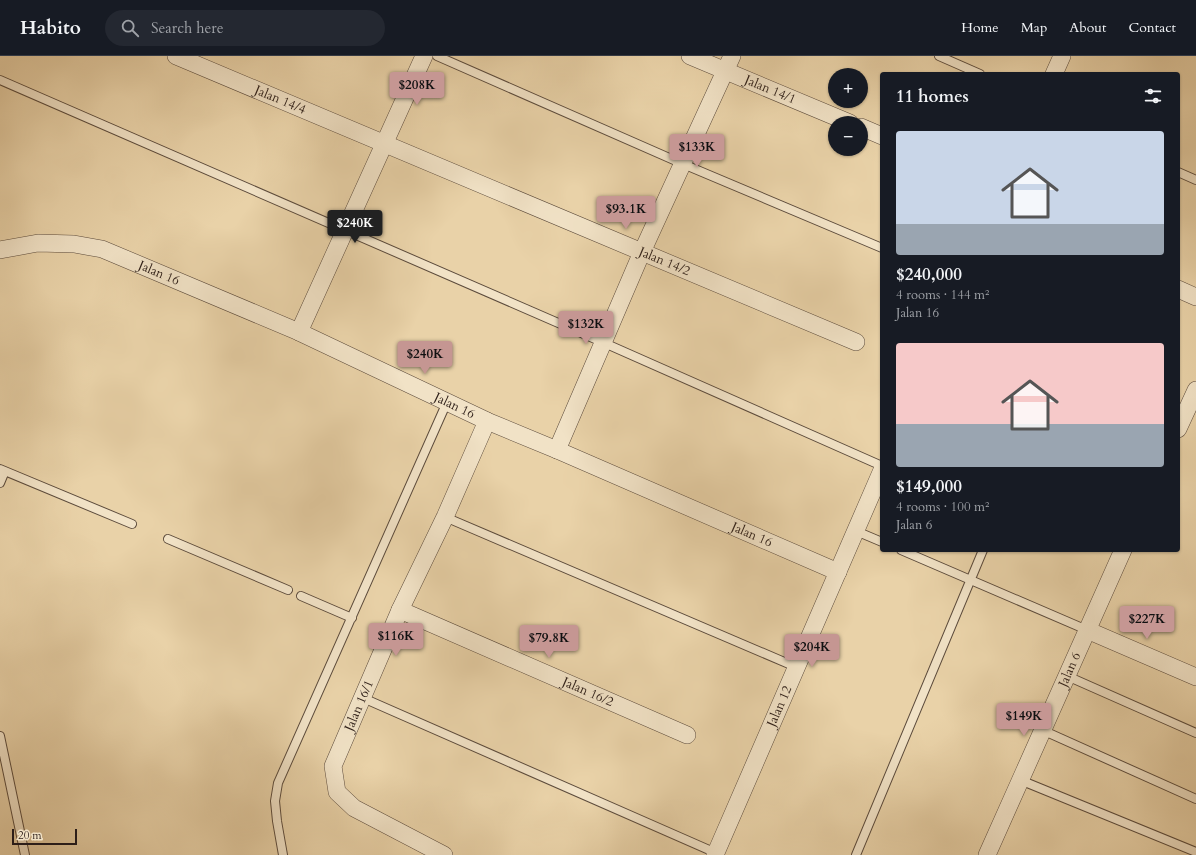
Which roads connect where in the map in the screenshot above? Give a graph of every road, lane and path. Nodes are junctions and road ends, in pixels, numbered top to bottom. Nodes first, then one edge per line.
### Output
1 (176, 56) edge
2 (424, 56) edge
3 (437, 56) edge
4 (690, 56) edge
5 (939, 56) edge
6 (1062, 56) edge
7 (728, 63) edge
8 (975, 72) edge
9 (1055, 72) edge
10 (0, 80) edge
11 (836, 116) edge
12 (868, 130) edge
13 (880, 135) edge
14 (384, 144) junction
15 (683, 164) junction
16 (1180, 173) edge
17 (1196, 180) edge
18 (345, 230) junction
19 (880, 247) edge
20 (0, 250) edge
21 (642, 252) junction
22 (1180, 290) edge
23 (1196, 297) edge
24 (299, 332) junction
25 (602, 342) junction
26 (856, 342) dead end
27 (1196, 390) edge
28 (447, 402) junction
29 (487, 421) junction
30 (1180, 425) edge
31 (557, 450) junction
32 (880, 465) edge
33 (2, 470) edge
34 (880, 475) edge
35 (0, 483) edge
36 (445, 517) junction
37 (132, 524) dead end
38 (856, 531) junction
39 (168, 539) dead end
40 (880, 541) edge
41 (906, 552) edge
42 (983, 552) edge
43 (1122, 552) edge
44 (838, 572) junction
45 (971, 580) junction
46 (288, 590) dead end
47 (301, 596) dead end
48 (400, 610) junction
49 (352, 618) junction
50 (1087, 630) junction
51 (796, 667) junction
52 (1067, 676) junction
53 (1196, 677) edge
54 (363, 698) junction
55 (1042, 730) junction
56 (1196, 733) edge
57 (687, 735) dead end
58 (0, 736) edge
59 (1020, 780) junction
60 (1196, 799) edge
61 (1196, 852) edge
62 (715, 854) edge
63 (26, 855) edge
64 (283, 855) edge
65 (444, 855) edge
66 (856, 855) edge
67 (987, 855) edge

1 - 14 street, Jalan 14/4
2 - 14 street
3 - 15 lane
4 - 7 street, Jalan 14/1
5 - 8 lane
6 - 9 street
7 - 11 street, Jalan 14/1
7 - 15 street
10 - 18 lane
12 - 13 street
14 - 18 street
14 - 21 street, Jalan 14/2
15 - 19 lane
15 - 21 street
16 - 17 lane
18 - 24 street
18 - 25 lane
20 - 24 street, Jalan 16
21 - 25 street
21 - 26 street, Jalan 14/2
22 - 23 street
24 - 28 street, Jalan 16
25 - 31 street
25 - 32 lane
27 - 30 street
28 - 29 street, Jalan 16
28 - 49 lane
29 - 31 street, Jalan 16
29 - 36 street, Jalan 16/1
31 - 44 street, Jalan 16
33 - 35 lane
33 - 37 lane
34 - 38 street, Jalan 12
36 - 48 street, Jalan 16/1
36 - 51 lane
38 - 40 lane
38 - 44 street, Jalan 12
39 - 46 lane
41 - 45 lane
42 - 45 lane
43 - 50 street, Jalan 6
44 - 51 street, Jalan 12
45 - 50 lane
45 - 66 lane
47 - 49 lane
48 - 54 street, Jalan 16/1
48 - 57 street, Jalan 16/2
49 - 64 lane
50 - 52 street, Jalan 6
50 - 53 street
51 - 62 street, Jalan 12
52 - 55 street, Jalan 6
52 - 56 lane
54 - 62 lane
54 - 65 street, Jalan 16/1
55 - 59 street, Jalan 6
55 - 60 lane
58 - 63 lane
59 - 61 lane
59 - 67 street, Jalan 6

